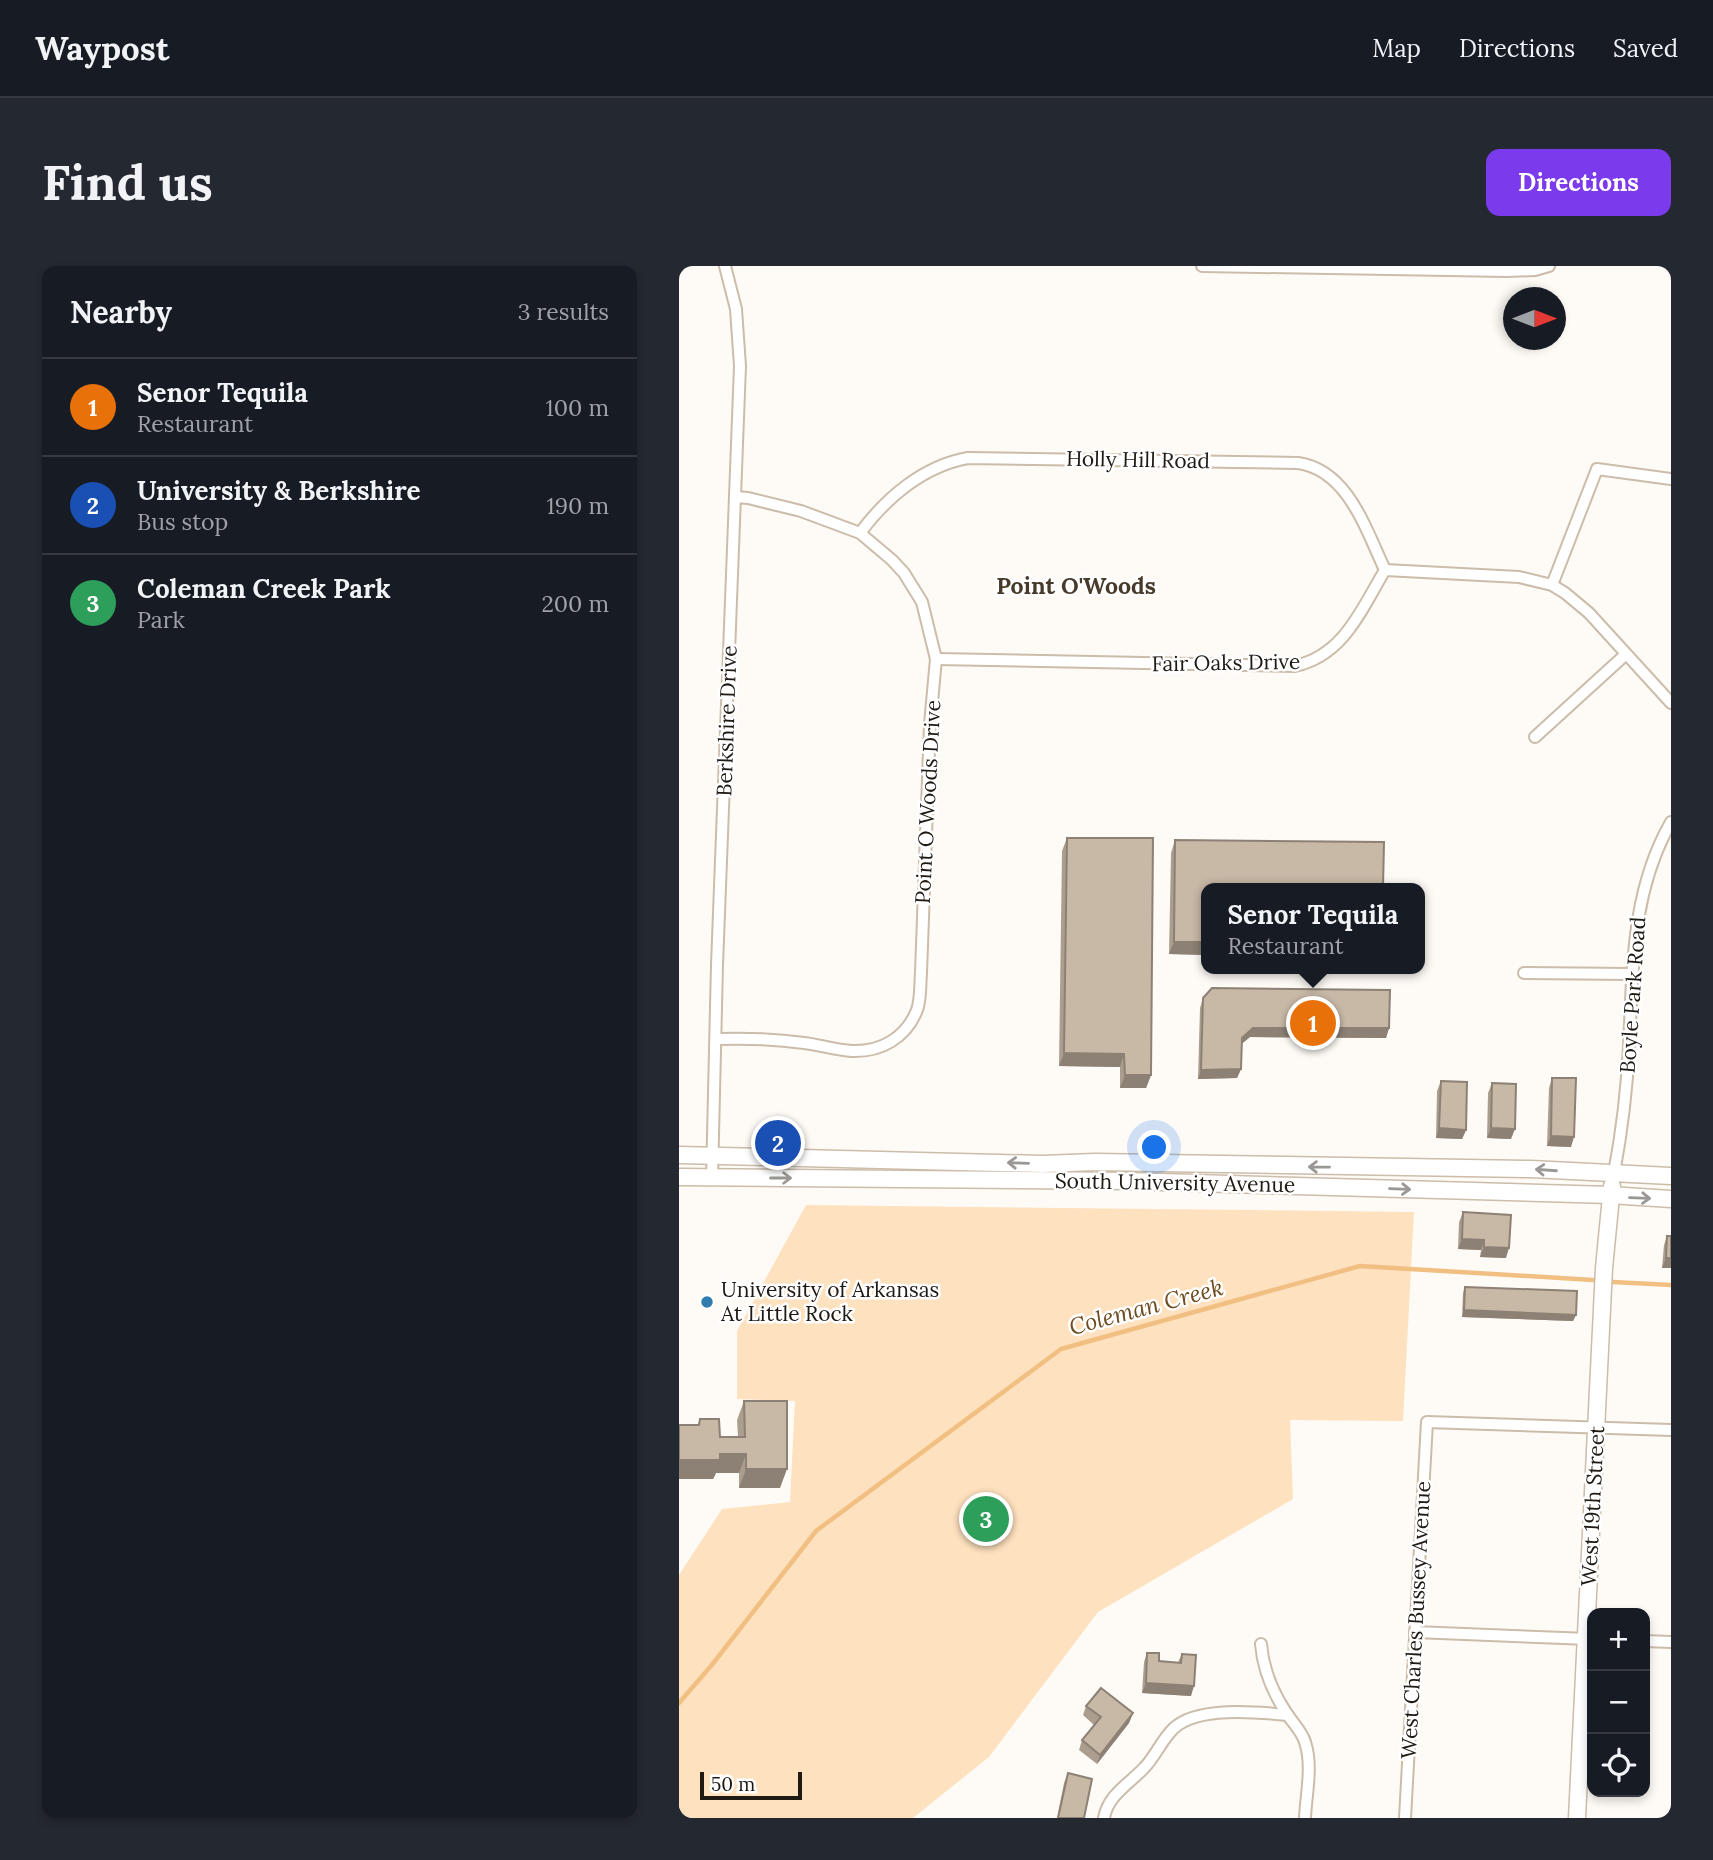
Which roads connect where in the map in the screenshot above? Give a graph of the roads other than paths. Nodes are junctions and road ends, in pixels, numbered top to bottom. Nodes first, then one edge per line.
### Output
1 (725, 266) edge
2 (1202, 266) edge
3 (1549, 266) edge
4 (1671, 478) edge
5 (735, 497) junction
6 (860, 533) junction
7 (1385, 570) junction
8 (1552, 585) junction
9 (1625, 655) junction
10 (936, 659) junction
11 (1671, 702) edge
12 (1535, 737) dead end
13 (1671, 822) edge
14 (1524, 973) dead end
15 (1632, 974) junction
16 (717, 1039) junction
17 (679, 1155) edge
18 (711, 1155) junction
19 (1614, 1173) junction
20 (1671, 1176) edge
21 (679, 1177) edge
22 (712, 1178) junction
23 (1610, 1195) junction
24 (1671, 1199) edge
25 (1597, 1426) junction
26 (1671, 1430) edge
27 (1590, 1608) edge
28 (1415, 1632) junction
29 (1587, 1639) edge
30 (1650, 1641) edge
31 (1671, 1642) edge
32 (1261, 1644) dead end
33 (1587, 1669) edge
34 (1288, 1715) junction
35 (1104, 1818) edge
36 (1304, 1818) edge
37 (1405, 1818) edge
38 (1577, 1818) edge

1 - 5 street, Berkshire Drive
2 - 3 street
4 - 8 street
5 - 6 street, Point O Woods Drive
5 - 16 street, Berkshire Drive
6 - 7 street, Holly Hill Road
6 - 10 street, Point O Woods Drive
7 - 8 street
7 - 10 street, Fair Oaks Drive
8 - 9 street
9 - 11 street
9 - 12 street
10 - 16 street, Point O Woods Drive
13 - 15 street, Boyle Park Road
14 - 15 street
15 - 19 street, Boyle Park Road
16 - 18 street, Berkshire Drive
17 - 18 main road, South University Avenue
19 -> 18 main road, South University Avenue
18 - 22 street, Berkshire Drive
19 - 20 main road, South University Avenue
19 - 23 main road, West 19th Street
21 - 22 main road, South University Avenue
22 -> 23 main road, South University Avenue
23 -> 24 main road, South University Avenue
23 - 25 main road, West 19th Street
25 - 26 street
25 - 27 main road, West 19th Street
25 - 28 street, West Charles Bussey Avenue
28 - 29 street
28 - 37 street, West Charles Bussey Avenue
30 - 31 street
32 - 34 street
33 - 38 main road, West 19th Street
34 - 35 street
34 - 36 street

